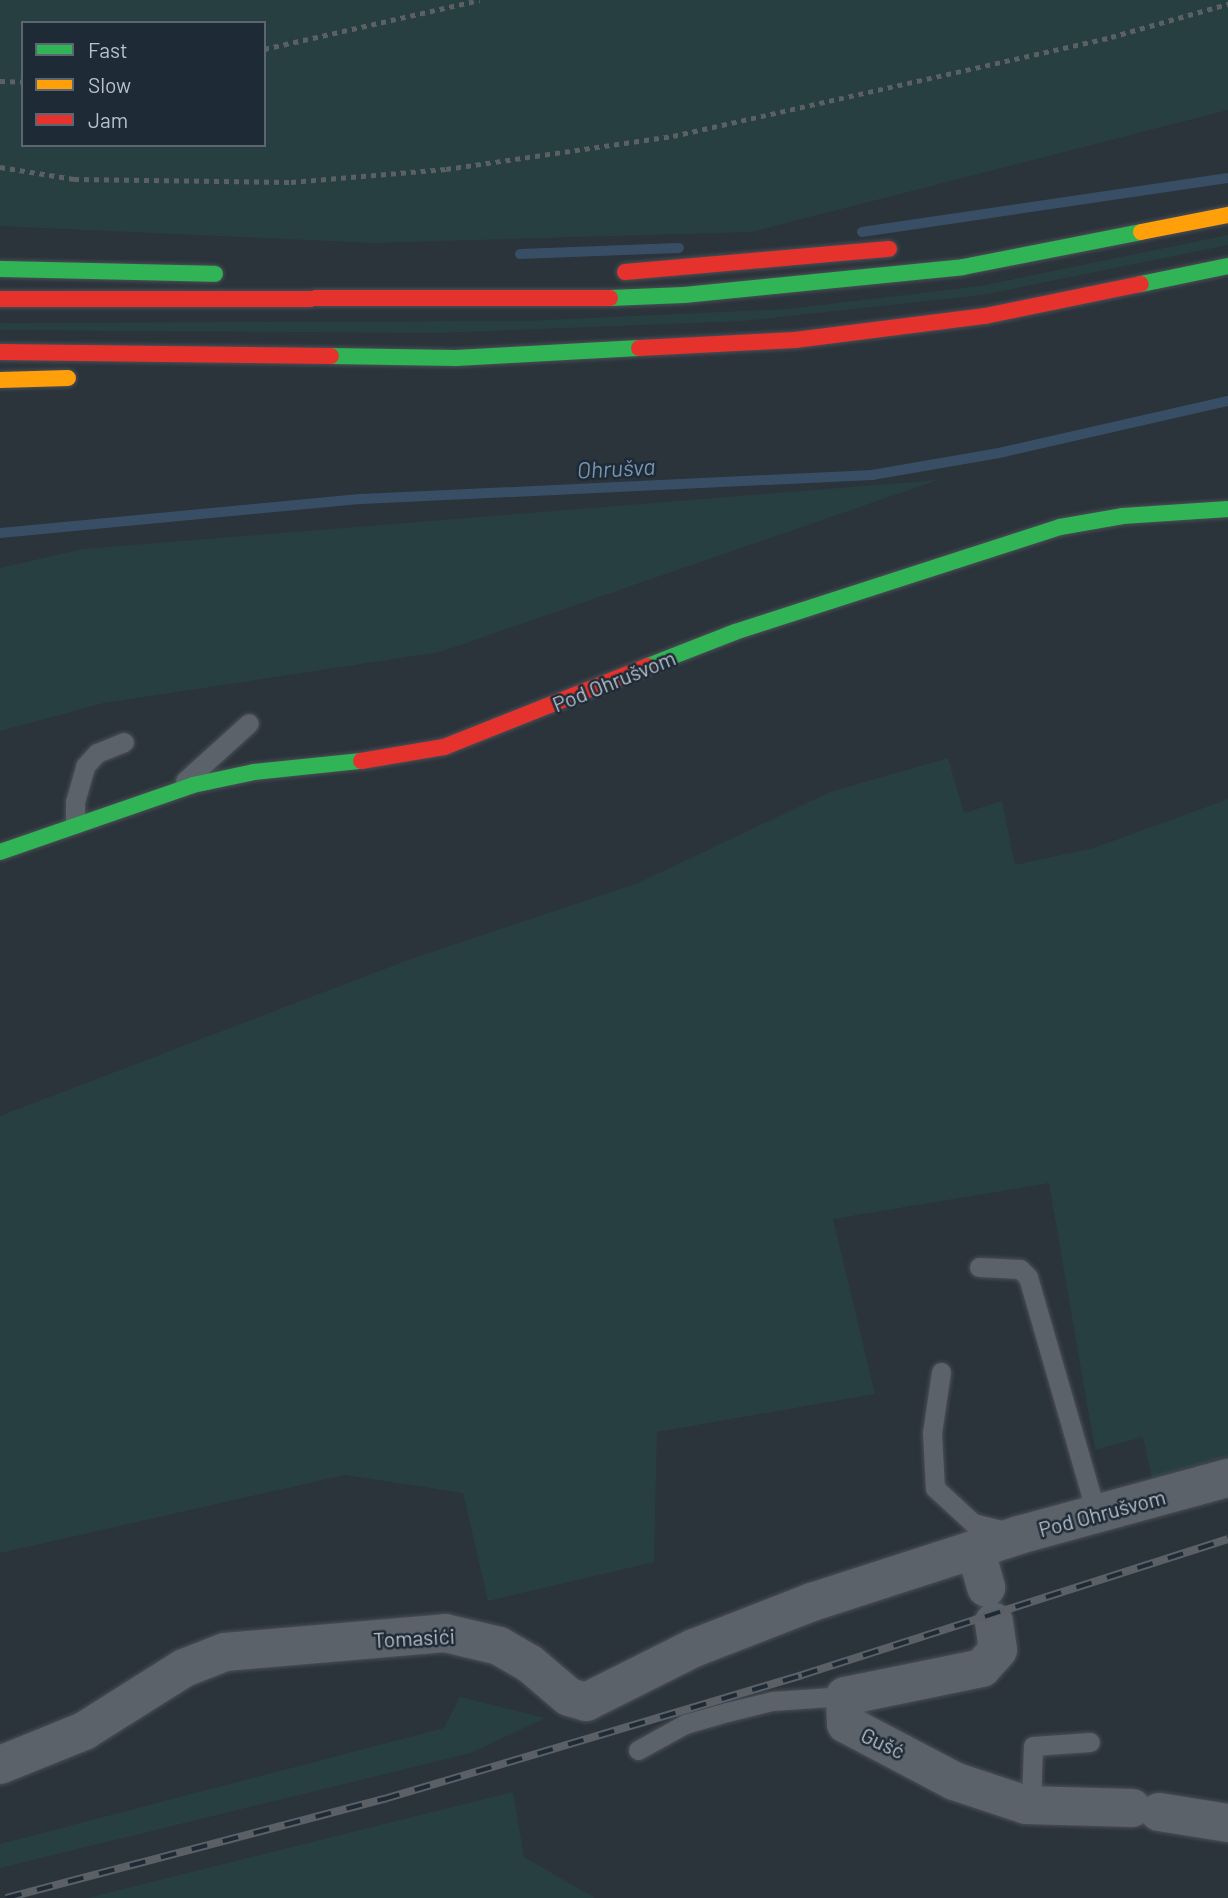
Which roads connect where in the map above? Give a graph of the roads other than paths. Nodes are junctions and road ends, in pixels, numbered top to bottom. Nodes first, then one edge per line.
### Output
1 (1228, 215) edge
2 (1094, 223) dead end
3 (1162, 229) junction
4 (907, 247) dead end
5 (1228, 266) edge
6 (0, 269) edge
7 (605, 273) dead end
8 (237, 275) dead end
9 (1177, 279) junction
10 (0, 299) edge
11 (1115, 307) dead end
12 (0, 352) edge
13 (92, 378) dead end
14 (0, 380) edge
15 (1228, 509) edge
16 (250, 723) dead end
17 (124, 741) dead end
18 (172, 792) junction
19 (75, 824) junction
20 (2, 846) edge
21 (979, 1267) dead end
22 (940, 1372) dead end
23 (1228, 1478) edge
24 (1096, 1513) junction
25 (1019, 1535) junction
26 (976, 1552) junction
27 (385, 1638) junction
28 (268, 1663) dead end
29 (845, 1696) junction
30 (1090, 1742) dead end
31 (638, 1750) dead end
32 (0, 1765) edge
33 (1031, 1805) junction
34 (1228, 1823) edge

1 - 3 main road
2 - 3 main road
3 - 10 main road
4 - 7 main road
5 - 9 main road
6 - 8 main road
9 - 11 main road
9 - 12 main road
13 - 14 main road
15 - 18 main road, Pod Ohrušvom
16 - 18 lane
17 - 19 lane
18 - 19 main road, Pod Ohrušvom
19 - 20 main road, Pod Ohrušvom
21 - 24 lane
22 - 25 lane
23 - 24 street, Pod Ohrušvom
24 - 25 street, Pod Ohrušvom
25 - 26 street, Pod Ohrušvom
26 - 27 street, Tomasići
26 - 29 street, Gušć
27 - 28 lane
27 - 32 street, Tomasići
29 - 31 lane
29 - 33 street, Gušć
30 - 33 lane
33 - 34 street, Gušć

